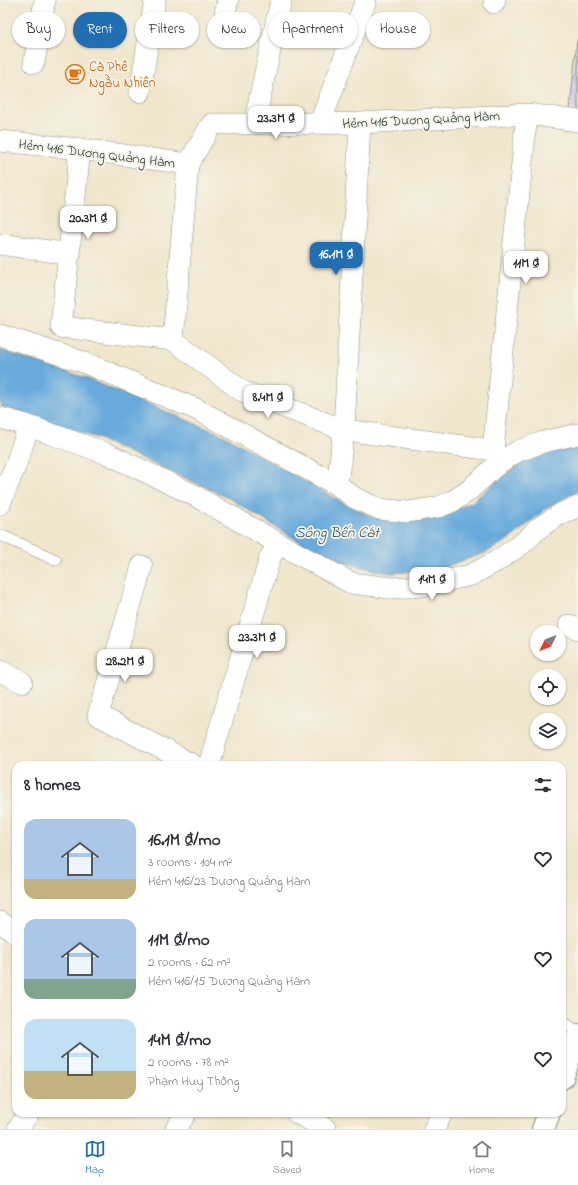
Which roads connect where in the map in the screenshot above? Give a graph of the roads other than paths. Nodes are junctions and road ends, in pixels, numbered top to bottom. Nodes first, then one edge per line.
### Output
1 (44, 0) edge
2 (155, 0) edge
3 (281, 0) edge
4 (366, 0) edge
5 (34, 63) dead end
6 (140, 92) dead end
7 (527, 114) junction
8 (578, 121) edge
9 (320, 123) junction
10 (360, 123) junction
11 (254, 124) junction
12 (0, 141) edge
13 (80, 149) junction
14 (188, 164) junction
15 (0, 244) edge
16 (70, 254) junction
17 (0, 335) edge
18 (173, 340) junction
19 (0, 418) edge
20 (29, 426) junction
21 (344, 430) junction
22 (578, 434) edge
23 (496, 456) junction
24 (337, 485) junction
25 (0, 504) edge
26 (578, 508) edge
27 (0, 535) edge
28 (278, 543) junction
29 (56, 560) dead end
30 (142, 566) dead end
31 (0, 671) edge
32 (22, 682) dead end
33 (186, 761) edge
34 (210, 761) edge
35 (0, 922) edge
36 (12, 930) edge
37 (566, 1024) edge
38 (578, 1032) edge
39 (578, 1035) edge
40 (566, 1067) edge
41 (26, 1117) edge
42 (184, 1117) edge
43 (304, 1117) edge
44 (440, 1117) edge
45 (548, 1117) edge
46 (18, 1129) edge
47 (176, 1129) edge
48 (326, 1129) edge
49 (434, 1129) edge
50 (543, 1129) edge

1 - 5 street
2 - 6 street
3 - 11 street
4 - 9 street
7 - 8 street, Hẻm 416 Dương Quảng Hàm
7 - 10 street, Hẻm 416 Dương Quảng Hàm
7 - 23 street
9 - 10 street, Hẻm 416 Dương Quảng Hàm
9 - 11 street, Hẻm 416 Dương Quảng Hàm
10 - 21 street
11 - 14 street, Hẻm 416 Dương Quảng Hàm
12 - 13 street, Hẻm 416 Dương Quảng Hàm
13 - 14 street, Hẻm 416 Dương Quảng Hàm
13 - 16 street
14 - 18 street
15 - 16 street
16 - 18 street
17 - 24 street
18 - 21 street
19 - 20 street
20 - 25 street
20 - 28 street
21 - 23 street
21 - 24 street
22 - 23 street
23 - 24 street
26 - 28 street
27 - 29 lane
28 - 34 street
30 - 33 street
31 - 32 street
35 - 36 street
37 - 38 lane
39 - 40 street
41 - 46 street
42 - 47 street
43 - 48 street
44 - 49 street
45 - 50 street

